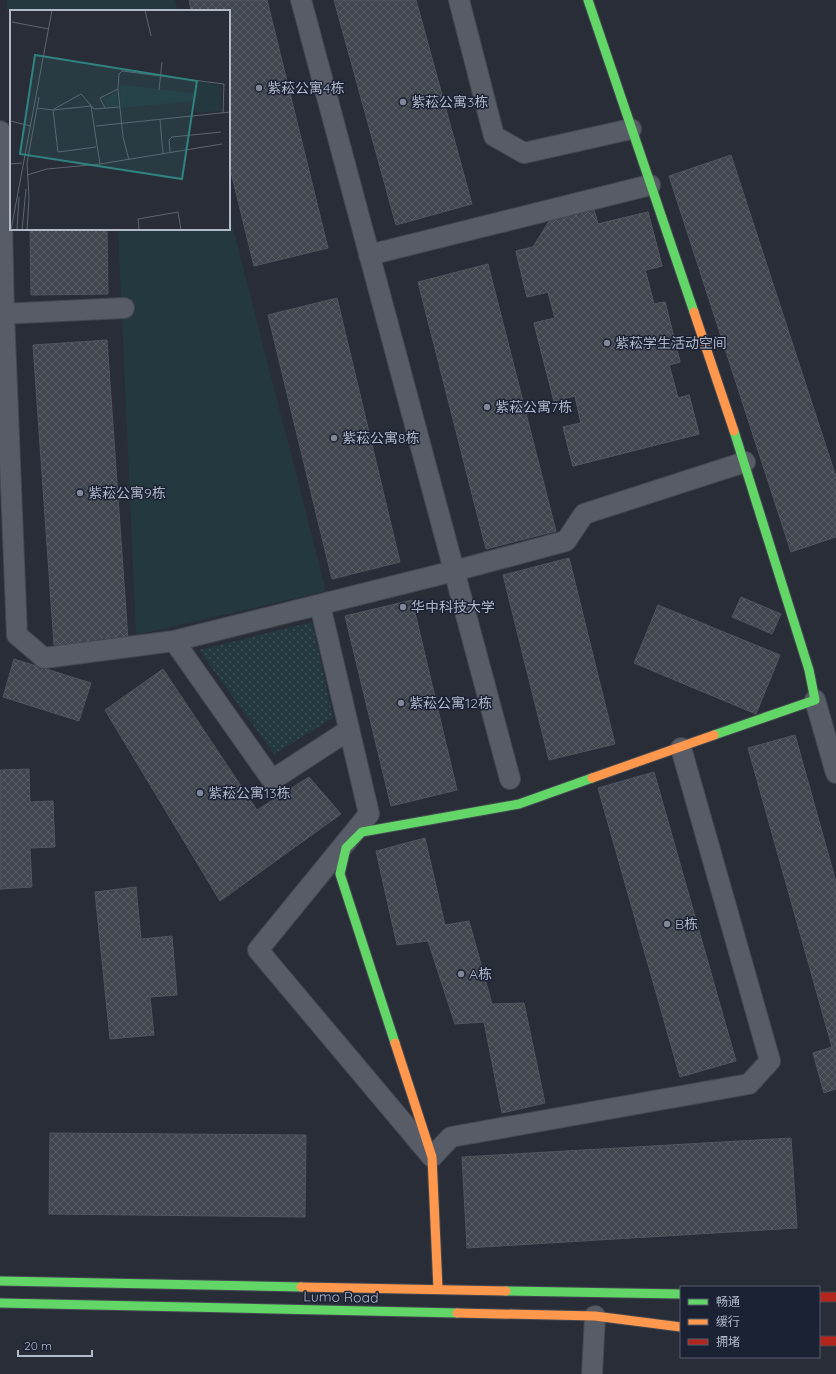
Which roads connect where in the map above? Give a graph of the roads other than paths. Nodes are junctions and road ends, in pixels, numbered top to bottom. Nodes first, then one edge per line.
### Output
1 (302, 0) edge
2 (459, 0) edge
3 (588, 0) edge
4 (631, 129) junction
5 (0, 131) edge
6 (650, 185) junction
7 (369, 255) junction
8 (124, 308) dead end
9 (2, 314) edge
10 (745, 462) junction
11 (454, 571) junction
12 (320, 605) junction
13 (174, 641) junction
14 (815, 700) junction
15 (349, 730) junction
16 (681, 748) junction
17 (836, 772) edge
18 (510, 779) dead end
19 (432, 1157) junction
20 (0, 1281) edge
21 (438, 1289) junction
22 (680, 1294) edge
23 (820, 1297) edge
24 (836, 1298) edge
25 (0, 1303) edge
26 (595, 1316) junction
27 (680, 1327) edge
28 (820, 1341) edge
29 (836, 1341) edge
30 (592, 1374) edge

1 - 7 street
2 - 4 street
3 - 4 street
4 - 6 street
5 - 9 street
6 - 7 street
6 - 10 street
7 - 11 street
8 - 9 street
9 - 13 street
10 - 11 street
10 - 14 street
11 - 12 street
11 - 18 street
12 - 13 street
12 - 15 street
13 - 15 street
14 - 16 street
14 - 17 street
15 - 19 street
16 - 19 street
16 - 19 street
19 - 21 street
20 - 21 street, Lumo Road
21 - 22 street, Lumo Road
23 - 24 street
25 - 26 street, Lumo Road
26 - 27 street, Lumo Road
26 - 30 street
28 - 29 street

